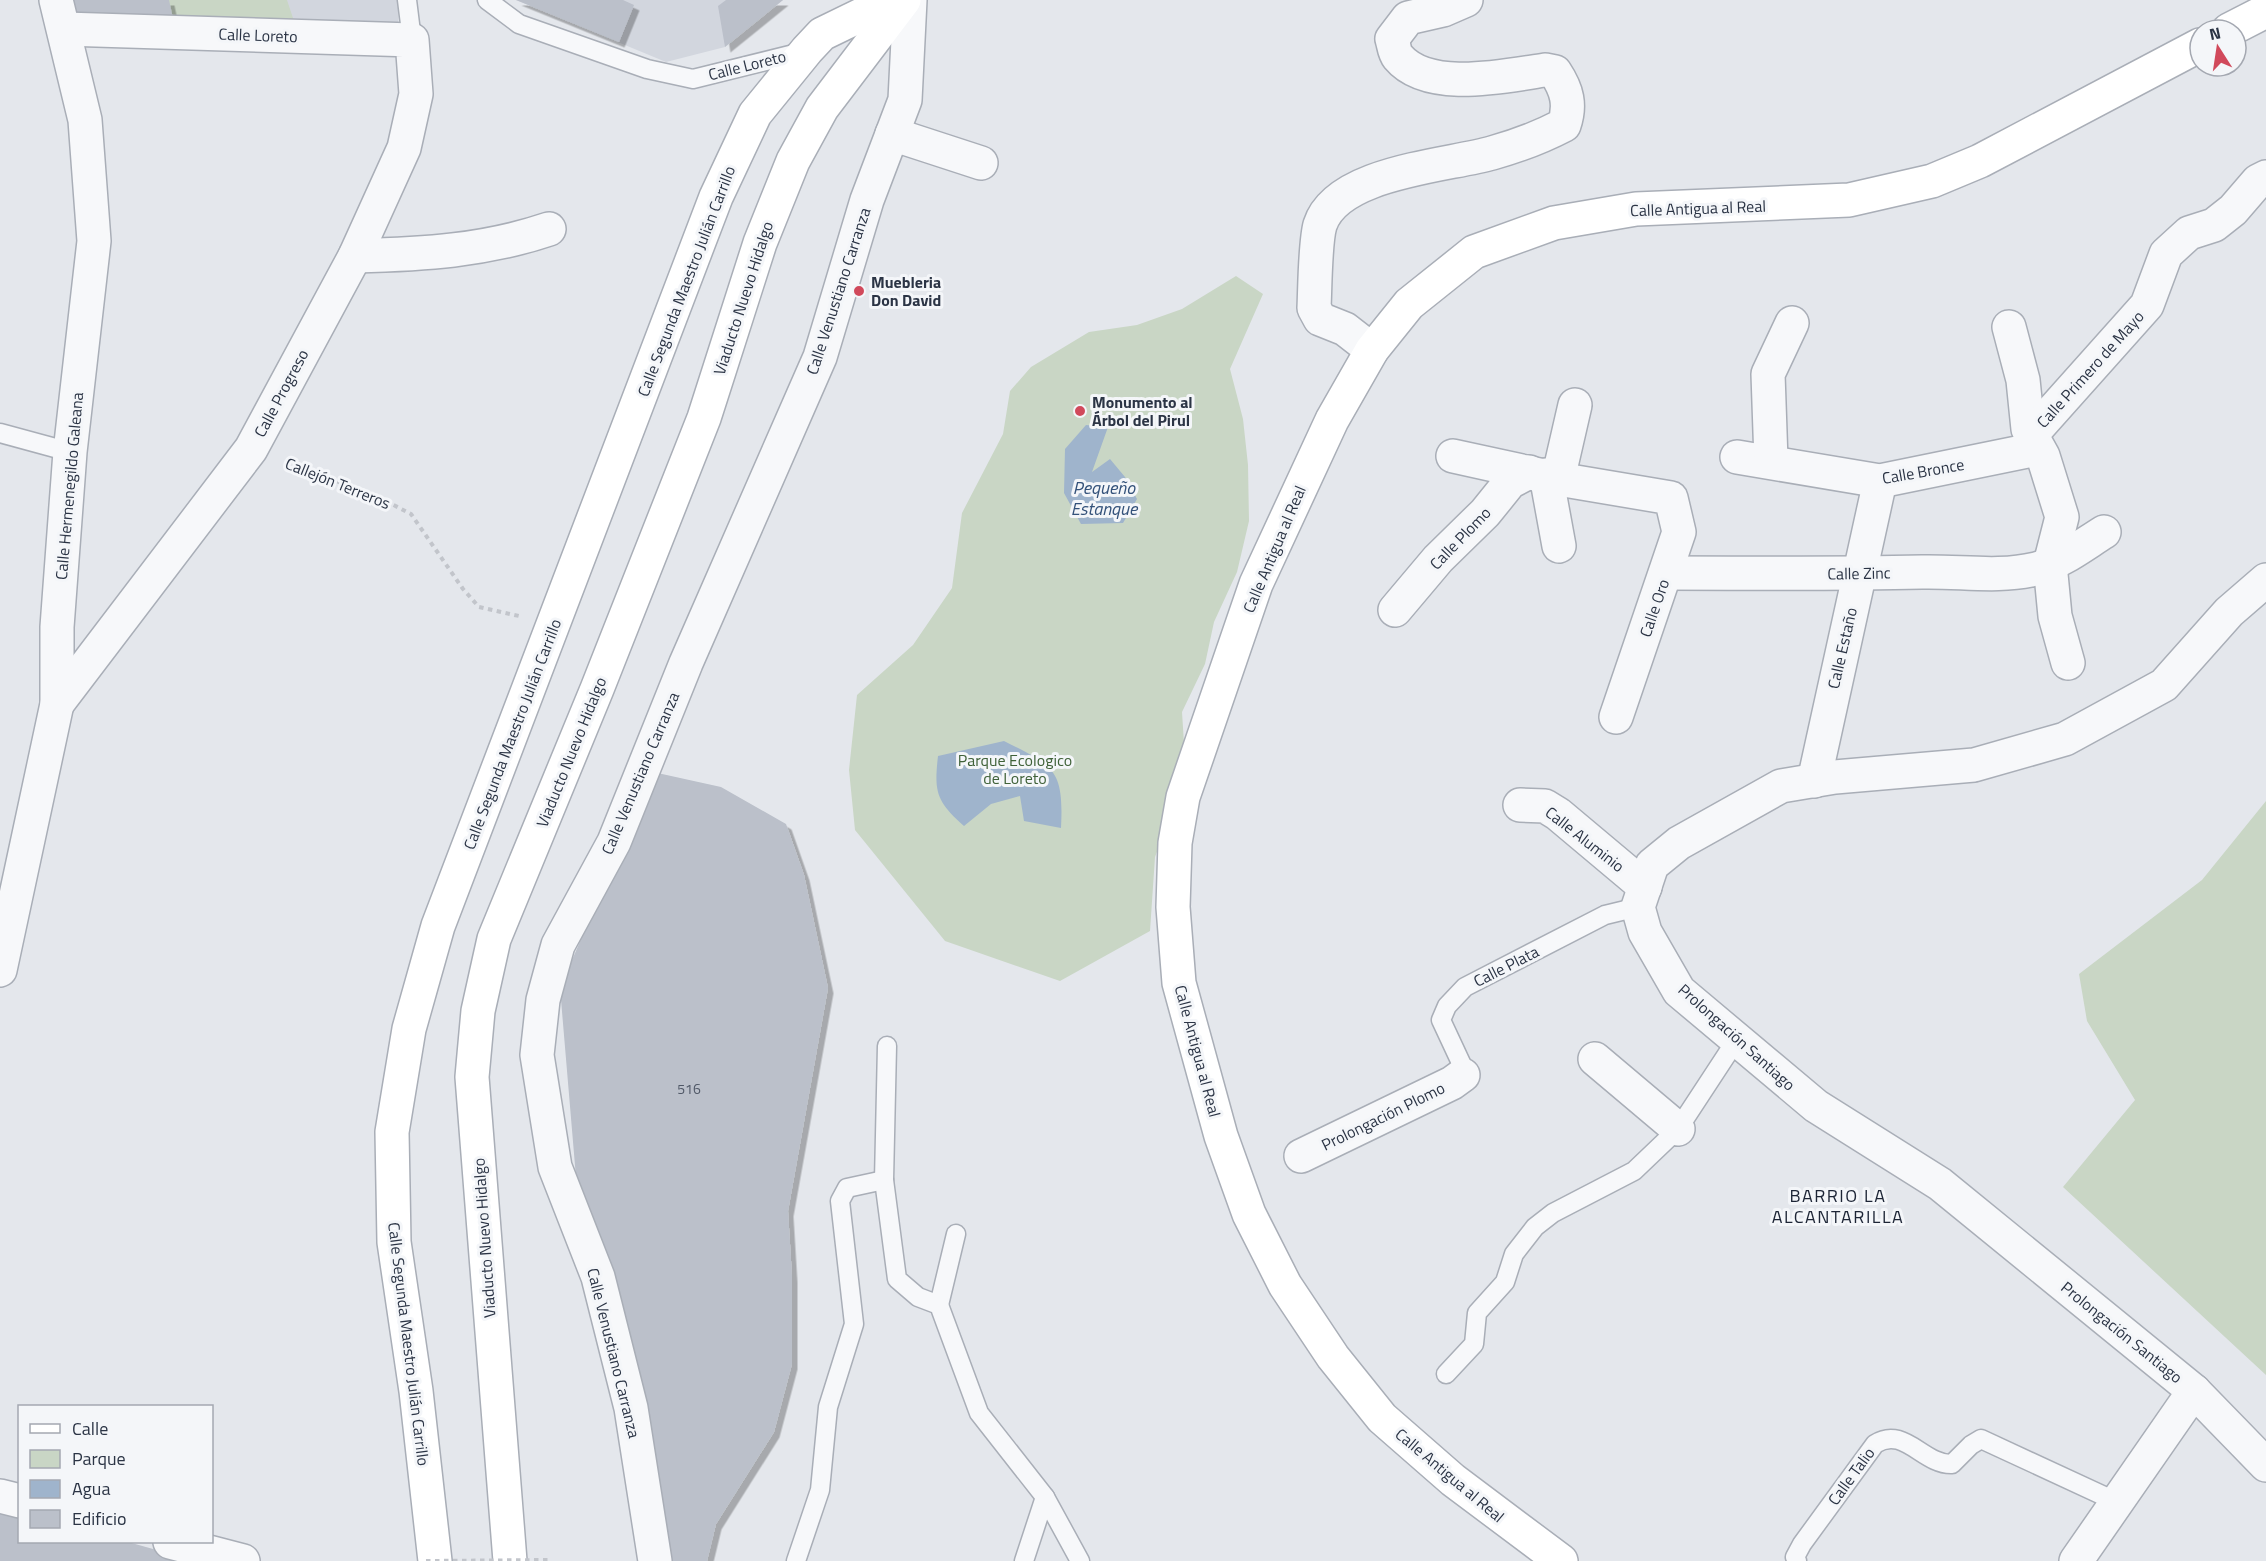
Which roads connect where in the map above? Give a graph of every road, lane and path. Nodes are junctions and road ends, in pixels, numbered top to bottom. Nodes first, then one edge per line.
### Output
1 (407, 0) edge
2 (488, 0) edge
3 (892, 0) edge
4 (904, 0) edge
5 (910, 0) edge
6 (1466, 0) edge
7 (2266, 11) edge
8 (60, 14) edge
9 (2248, 20) edge
10 (412, 40) junction
11 (807, 50) junction
12 (2188, 51) edge
13 (892, 134) junction
14 (981, 163) dead end
15 (2266, 177) edge
16 (549, 228) dead end
17 (355, 256) junction
18 (1792, 323) dead end
19 (2009, 327) dead end
20 (1372, 351) junction
21 (1575, 405) dead end
22 (0, 433) edge
23 (2034, 442) junction
24 (251, 449) junction
25 (70, 452) junction
26 (1453, 456) dead end
27 (1737, 457) dead end
28 (1771, 461) junction
29 (1544, 475) junction
30 (1880, 481) junction
31 (2104, 532) dead end
32 (1559, 546) dead end
33 (2050, 564) junction
34 (1666, 573) junction
35 (1858, 574) junction
36 (2266, 580) edge
37 (1395, 610) dead end
38 (555, 624) junction
39 (2068, 663) dead end
40 (57, 704) junction
41 (1616, 717) dead end
42 (1814, 781) junction
43 (1520, 805) dead end
44 (1642, 897) junction
45 (6, 913) edge
46 (0, 970) edge
47 (1737, 1039) junction
48 (887, 1046) dead end
49 (1595, 1059) dead end
50 (1463, 1075) joint
51 (1678, 1130) junction
52 (1301, 1156) dead end
53 (884, 1180) junction
54 (956, 1234) dead end
55 (939, 1305) junction
56 (1446, 1374) dead end
57 (2194, 1391) junction
58 (2266, 1465) edge
59 (0, 1496) edge
60 (1045, 1497) junction
61 (18, 1500) edge
62 (2117, 1502) junction
63 (174, 1543) edge
64 (1796, 1559) edge
65 (549, 1560) edge
66 (243, 1561) edge
67 (426, 1561) edge
68 (435, 1561) edge
69 (510, 1561) edge
70 (655, 1561) edge
71 (796, 1561) edge
72 (1024, 1561) edge
73 (1080, 1561) edge
74 (1561, 1561) edge
75 (2076, 1561) edge

1 - 10 lane
2 - 11 lane, Calle Loreto
3 - 11 main road, Calle Segunda Maestro Julián Carrillo
4 - 69 main road, Viaducto Nuevo Hidalgo
5 - 13 street, Calle Venustiano Carranza
6 - 20 street
7 - 9 main road
8 - 10 street, Calle Loreto
8 - 25 street, Calle Hermenegildo Galeana
10 - 17 street, Calle Progreso
11 - 38 main road, Calle Segunda Maestro Julián Carrillo
12 - 20 main road, Calle Antigua al Real
13 - 14 street
13 - 70 street, Calle Venustiano Carranza
15 - 23 street, Calle Primero de Mayo
16 - 17 street
17 - 24 street, Calle Progreso
18 - 28 street
19 - 23 street
20 - 74 main road, Calle Antigua al Real
21 - 29 street
22 - 25 lane
23 - 30 street, Calle Bronce
23 - 33 street
24 - 38 path, Callejón Terreros
24 - 40 street, Calle Progreso
25 - 40 street, Calle Hermenegildo Galeana
26 - 29 street
27 - 28 street, Calle Bronce
28 - 30 street, Calle Bronce
29 - 32 street
29 - 34 street, Calle Oro
29 - 37 street, Calle Plomo
30 - 35 street, Calle Estaño
31 - 33 street, Calle Zinc
33 - 35 street, Calle Zinc
33 - 39 street
34 - 35 street, Calle Zinc
34 - 41 street, Calle Oro
35 - 42 street, Calle Estaño
36 - 42 street
38 - 68 main road, Calle Segunda Maestro Julián Carrillo
40 - 45 street, Calle Hermenegildo Galeana
42 - 44 street
43 - 44 street, Calle Aluminio
44 - 47 street, Prolongación Santiago
44 - 50 lane, Calle Plata
45 - 46 street, Calle Hermenegildo Galeana
47 - 51 lane
47 - 57 street, Prolongación Santiago
48 - 53 lane
49 - 51 street
50 - 52 street, Prolongación Plomo
51 - 56 lane
53 - 55 lane
53 - 71 lane
54 - 55 lane
55 - 60 lane
57 - 58 street, Prolongación Santiago
57 - 62 street
59 - 61 street
60 - 72 lane
60 - 73 lane
62 - 64 lane, Calle Talio
62 - 75 street
63 - 66 street
65 - 67 path, bridge

